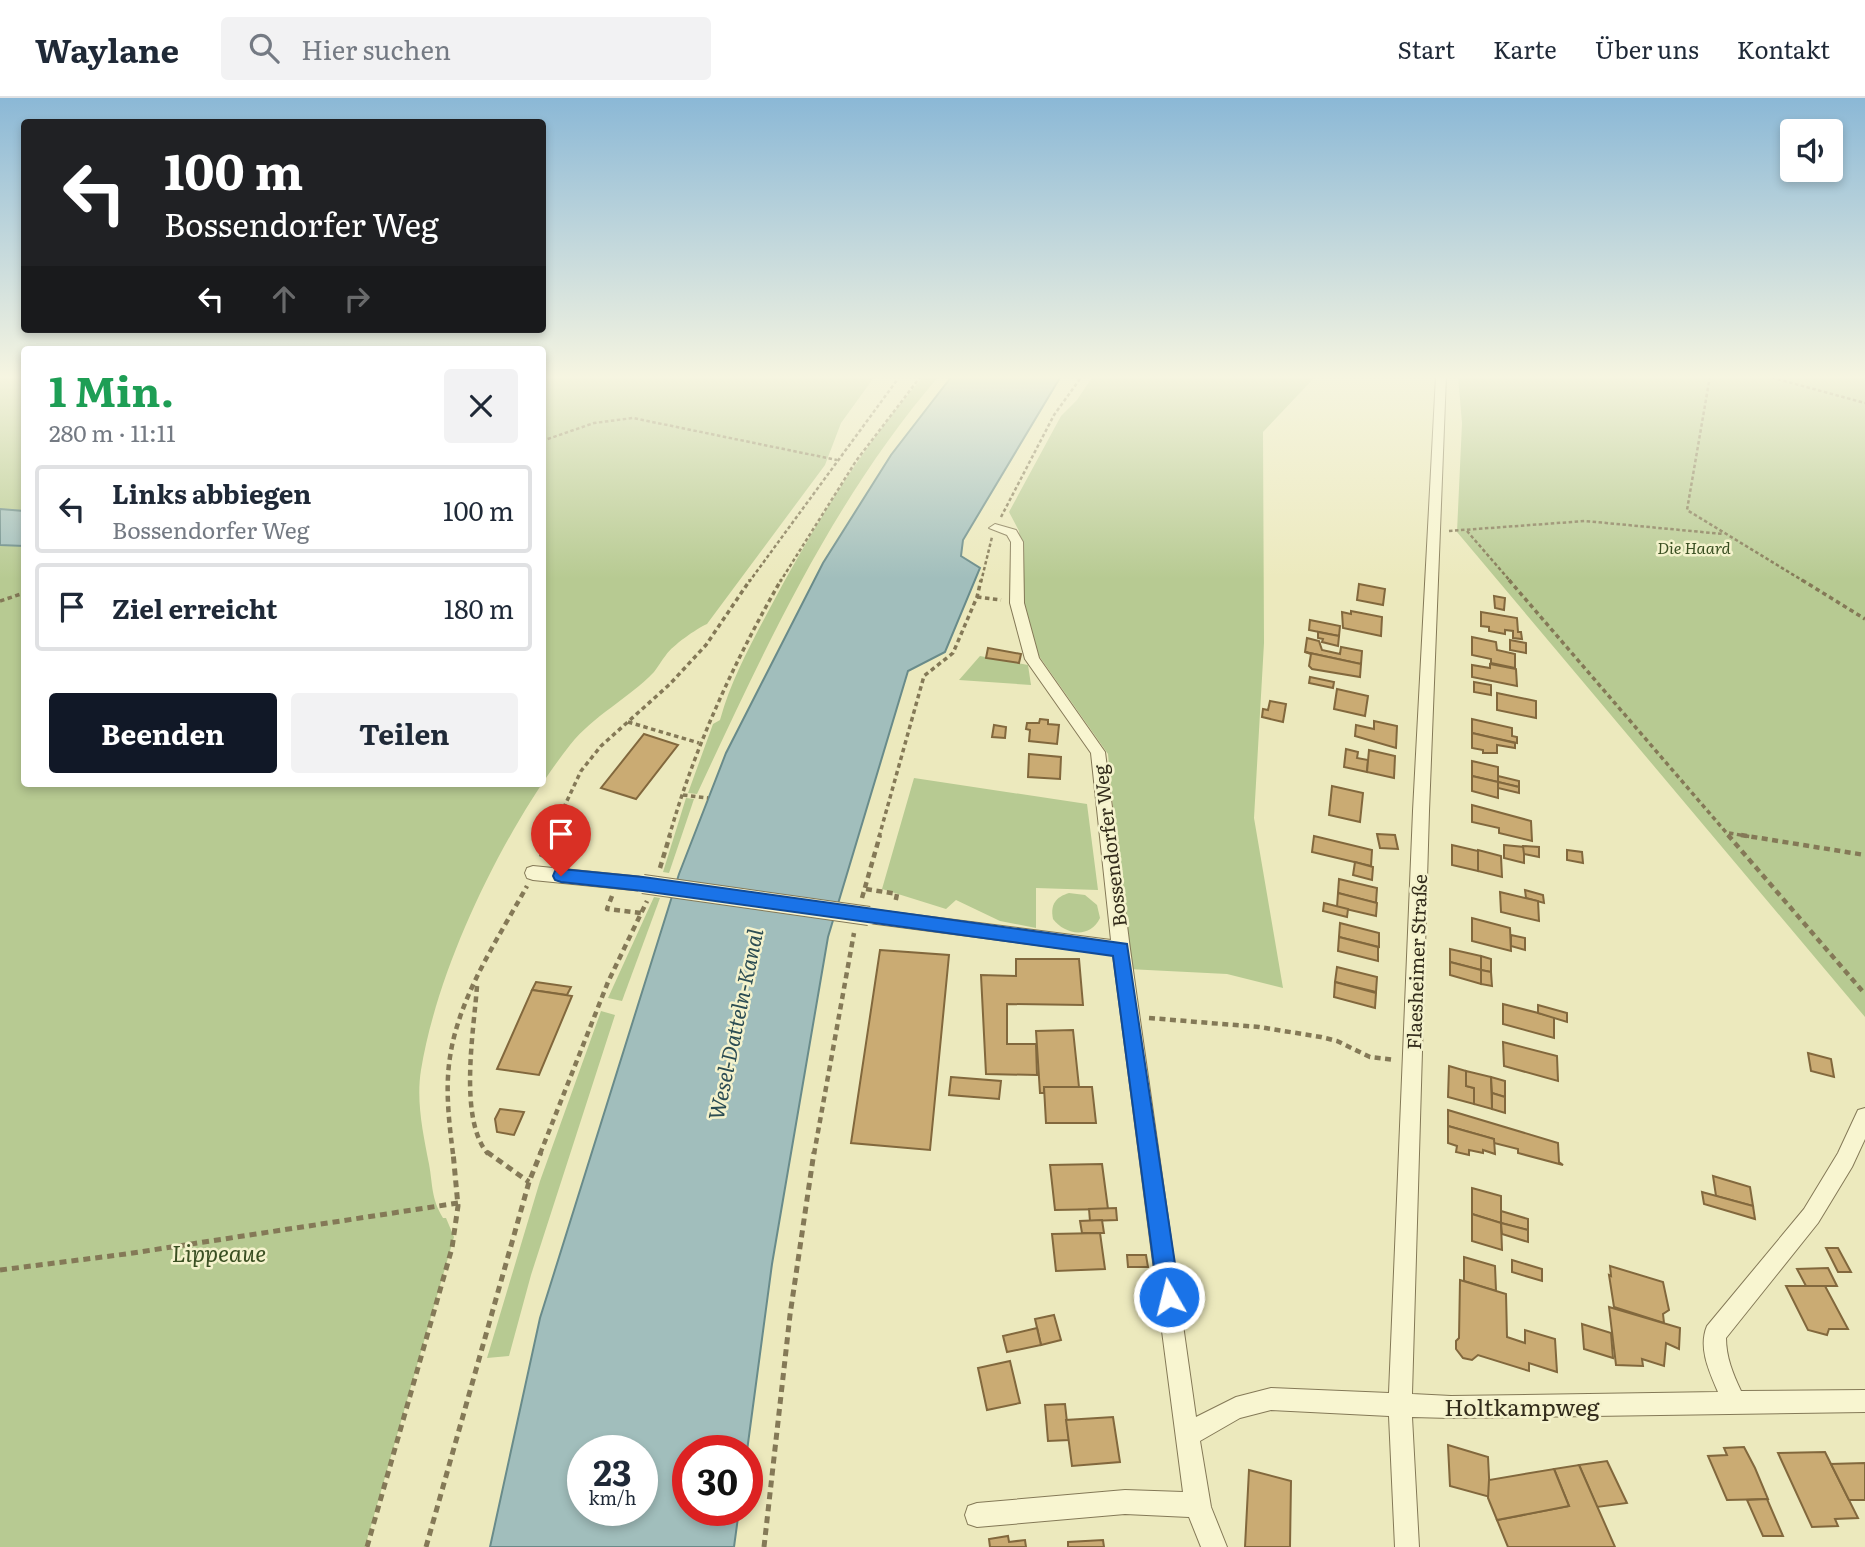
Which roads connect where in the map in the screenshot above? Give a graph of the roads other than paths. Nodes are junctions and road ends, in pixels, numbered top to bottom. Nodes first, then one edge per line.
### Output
1 (1438, 444) edge
2 (995, 528) road end
3 (533, 873) road end
4 (1121, 949) junction
5 (1865, 1117) edge
6 (1865, 1401) edge
7 (1735, 1404) junction
8 (1400, 1406) junction
9 (1187, 1435) junction
10 (1198, 1505) junction
11 (977, 1515) dead end
12 (1215, 1547) edge
13 (1407, 1547) edge

1 - 8 street, Flaesheimer Straße
2 - 4 street, Bossendorfer Weg
3 - 4 street, Bossendorfer Weg, bridge
4 - 9 street, Bossendorfer Weg
5 - 7 street
6 - 7 street, Holtkampweg
7 - 8 street, Holtkampweg
8 - 9 street, Holtkampweg
8 - 13 street, Flaesheimer Straße
9 - 10 street, Bossendorfer Weg
10 - 11 street
10 - 12 street, Bossendorfer Weg

